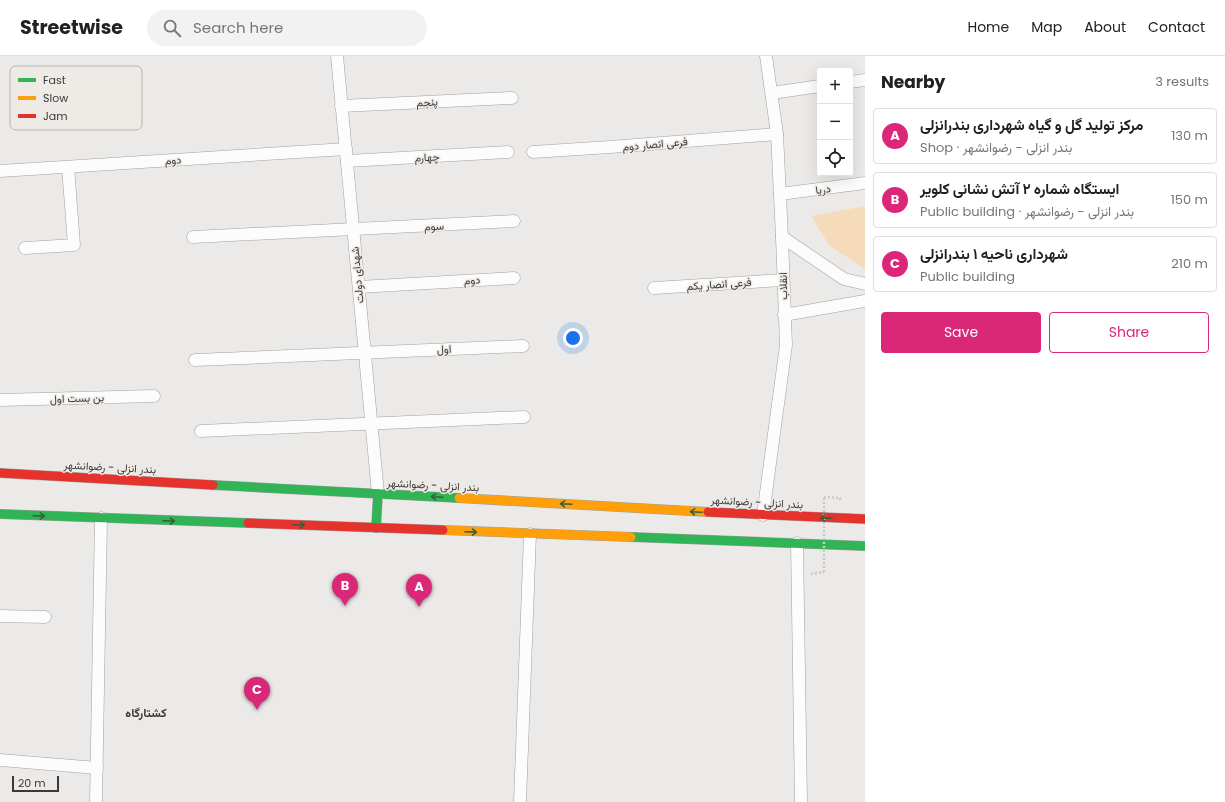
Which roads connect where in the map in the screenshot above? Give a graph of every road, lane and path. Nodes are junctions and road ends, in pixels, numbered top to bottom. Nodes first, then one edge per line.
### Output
1 (337, 56) edge
2 (766, 56) edge
3 (865, 80) edge
4 (853, 82) edge
5 (817, 86) edge
6 (772, 93) junction
7 (512, 98) dead end
8 (341, 106) junction
9 (777, 134) junction
10 (346, 149) junction
11 (508, 152) dead end
12 (532, 152) dead end
13 (347, 161) junction
14 (68, 167) junction
15 (0, 171) edge
16 (865, 183) edge
17 (780, 194) junction
18 (514, 221) dead end
19 (353, 230) junction
20 (193, 237) dead end
21 (782, 237) junction
22 (25, 248) dead end
23 (514, 278) dead end
24 (783, 280) junction
25 (865, 284) edge
26 (359, 287) junction
27 (654, 288) dead end
28 (865, 301) edge
29 (784, 315) junction
30 (523, 346) dead end
31 (365, 353) junction
32 (195, 360) dead end
33 (154, 396) dead end
34 (0, 400) edge
35 (524, 417) dead end
36 (372, 424) junction
37 (201, 431) dead end
38 (0, 474) edge
39 (378, 494) junction
40 (840, 498) dead end
41 (0, 514) edge
42 (763, 515) junction
43 (101, 518) junction
44 (865, 519) edge
45 (376, 528) junction
46 (530, 534) junction
47 (797, 543) junction
48 (865, 546) edge
49 (808, 574) dead end
50 (0, 616) edge
51 (45, 617) dead end
52 (0, 760) edge
53 (97, 768) junction
54 (96, 802) edge
55 (520, 802) edge
56 (801, 802) edge

1 - 8 street, شهدای دولت
2 - 6 street, انقلاب
3 - 4 street
5 - 6 street
6 - 9 street, انقلاب
7 - 8 street, پنجم
8 - 10 street, شهدای دولت
9 - 12 street, فرعی انصار دوم
9 - 17 street, انقلاب
10 - 13 street, شهدای دولت
10 - 14 street, دوم
11 - 13 street, چهارم
13 - 19 street, شهدای دولت
14 - 15 street, دوم
14 - 22 street
16 - 17 street, دریا
17 - 21 street, انقلاب
18 - 19 street, سوم
19 - 20 street, سوم
19 - 26 street, شهدای دولت
21 - 24 street, انقلاب
21 - 25 street
23 - 26 street, دوم
24 - 27 street, فرعی انصار یکم
24 - 29 street, انقلاب
26 - 31 street, شهدای دولت
28 - 29 street
29 - 42 street, انقلاب
30 - 31 street, اول
31 - 32 street, اول
31 - 36 street, شهدای دولت
33 - 34 street, بن بست اول
35 - 36 street
36 - 37 street
36 - 39 street, شهدای دولت
38 - 39 main road, بندر انزلی - رضوانشهر
42 -> 39 main road, بندر انزلی - رضوانشهر
39 - 45 main road
40 - 49 path, bridge
41 -> 43 main road
44 -> 42 main road, بندر انزلی - رضوانشهر
43 -> 45 main road
43 - 53 street
45 -> 46 main road
46 - 47 main road
46 - 55 street
47 - 48 main road
47 - 56 street
50 - 51 street
52 - 53 street
53 - 54 street

